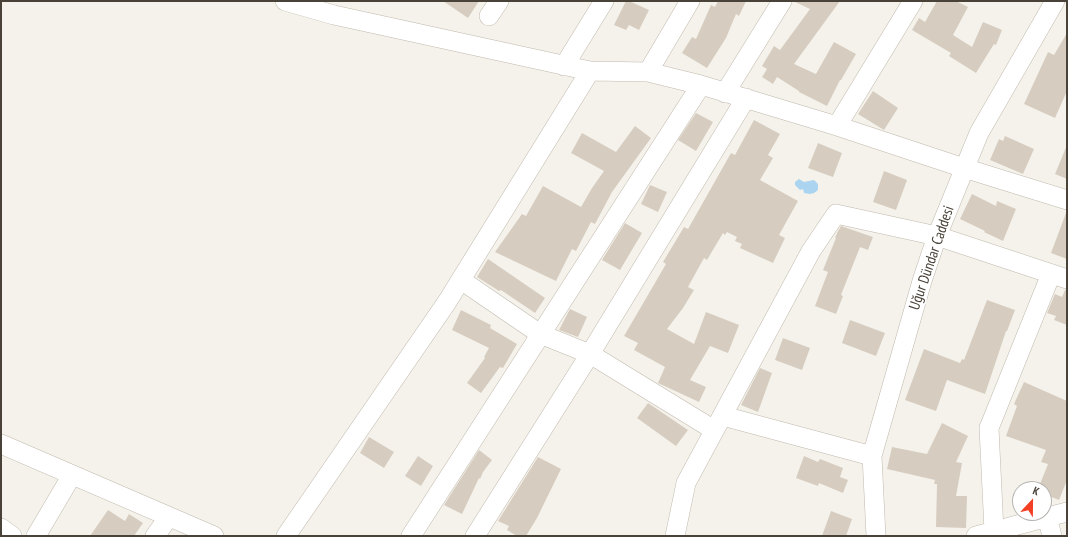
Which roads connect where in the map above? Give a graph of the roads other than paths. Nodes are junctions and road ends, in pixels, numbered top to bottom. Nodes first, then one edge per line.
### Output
1 (604, 1) edge
2 (690, 1) edge
3 (782, 1) edge
4 (913, 1) edge
5 (1055, 1) edge
6 (295, 2) edge
7 (564, 66) junction
8 (590, 71) junction
9 (648, 72) junction
10 (701, 85) junction
11 (725, 93) junction
12 (746, 98) junction
13 (837, 126) junction
14 (964, 168) junction
15 (1067, 200) edge
16 (937, 236) junction
17 (1059, 277) edge
18 (460, 280) junction
19 (540, 334) junction
20 (590, 354) junction
21 (718, 423) junction
22 (1, 444) edge
23 (872, 456) junction
24 (72, 474) junction
25 (1067, 512) edge
26 (1052, 516) edge
27 (169, 517) junction
28 (1032, 521) edge
29 (1048, 521) edge
30 (1, 528) edge
31 (994, 531) junction
32 (12, 536) edge
33 (36, 536) edge
34 (155, 536) edge
35 (214, 536) edge
36 (286, 536) edge
37 (411, 536) edge
38 (475, 536) edge
39 (675, 536) edge
40 (876, 536) edge
41 (976, 536) edge
42 (1052, 536) edge

1 - 7 street
2 - 9 street
3 - 11 street
4 - 13 street
5 - 14 street, Uğur Dündar Caddesi
6 - 7 street
7 - 8 street
8 - 9 street
8 - 18 street
9 - 10 street
10 - 11 street
10 - 19 street
11 - 12 street
12 - 13 street
12 - 20 street
13 - 14 street
14 - 15 street
14 - 16 street, Uğur Dündar Caddesi
16 - 17 street
16 - 21 street
16 - 23 street, Uğur Dündar Caddesi
17 - 31 street
18 - 19 street
18 - 36 street
19 - 20 street
19 - 37 street
20 - 21 street
20 - 38 street
21 - 23 street
21 - 39 street
22 - 24 street
23 - 40 street, Uğur Dündar Caddesi
24 - 27 street
24 - 33 street
25 - 26 street
27 - 34 street
27 - 35 street
28 - 31 street
29 - 42 street
30 - 32 street
31 - 41 street

